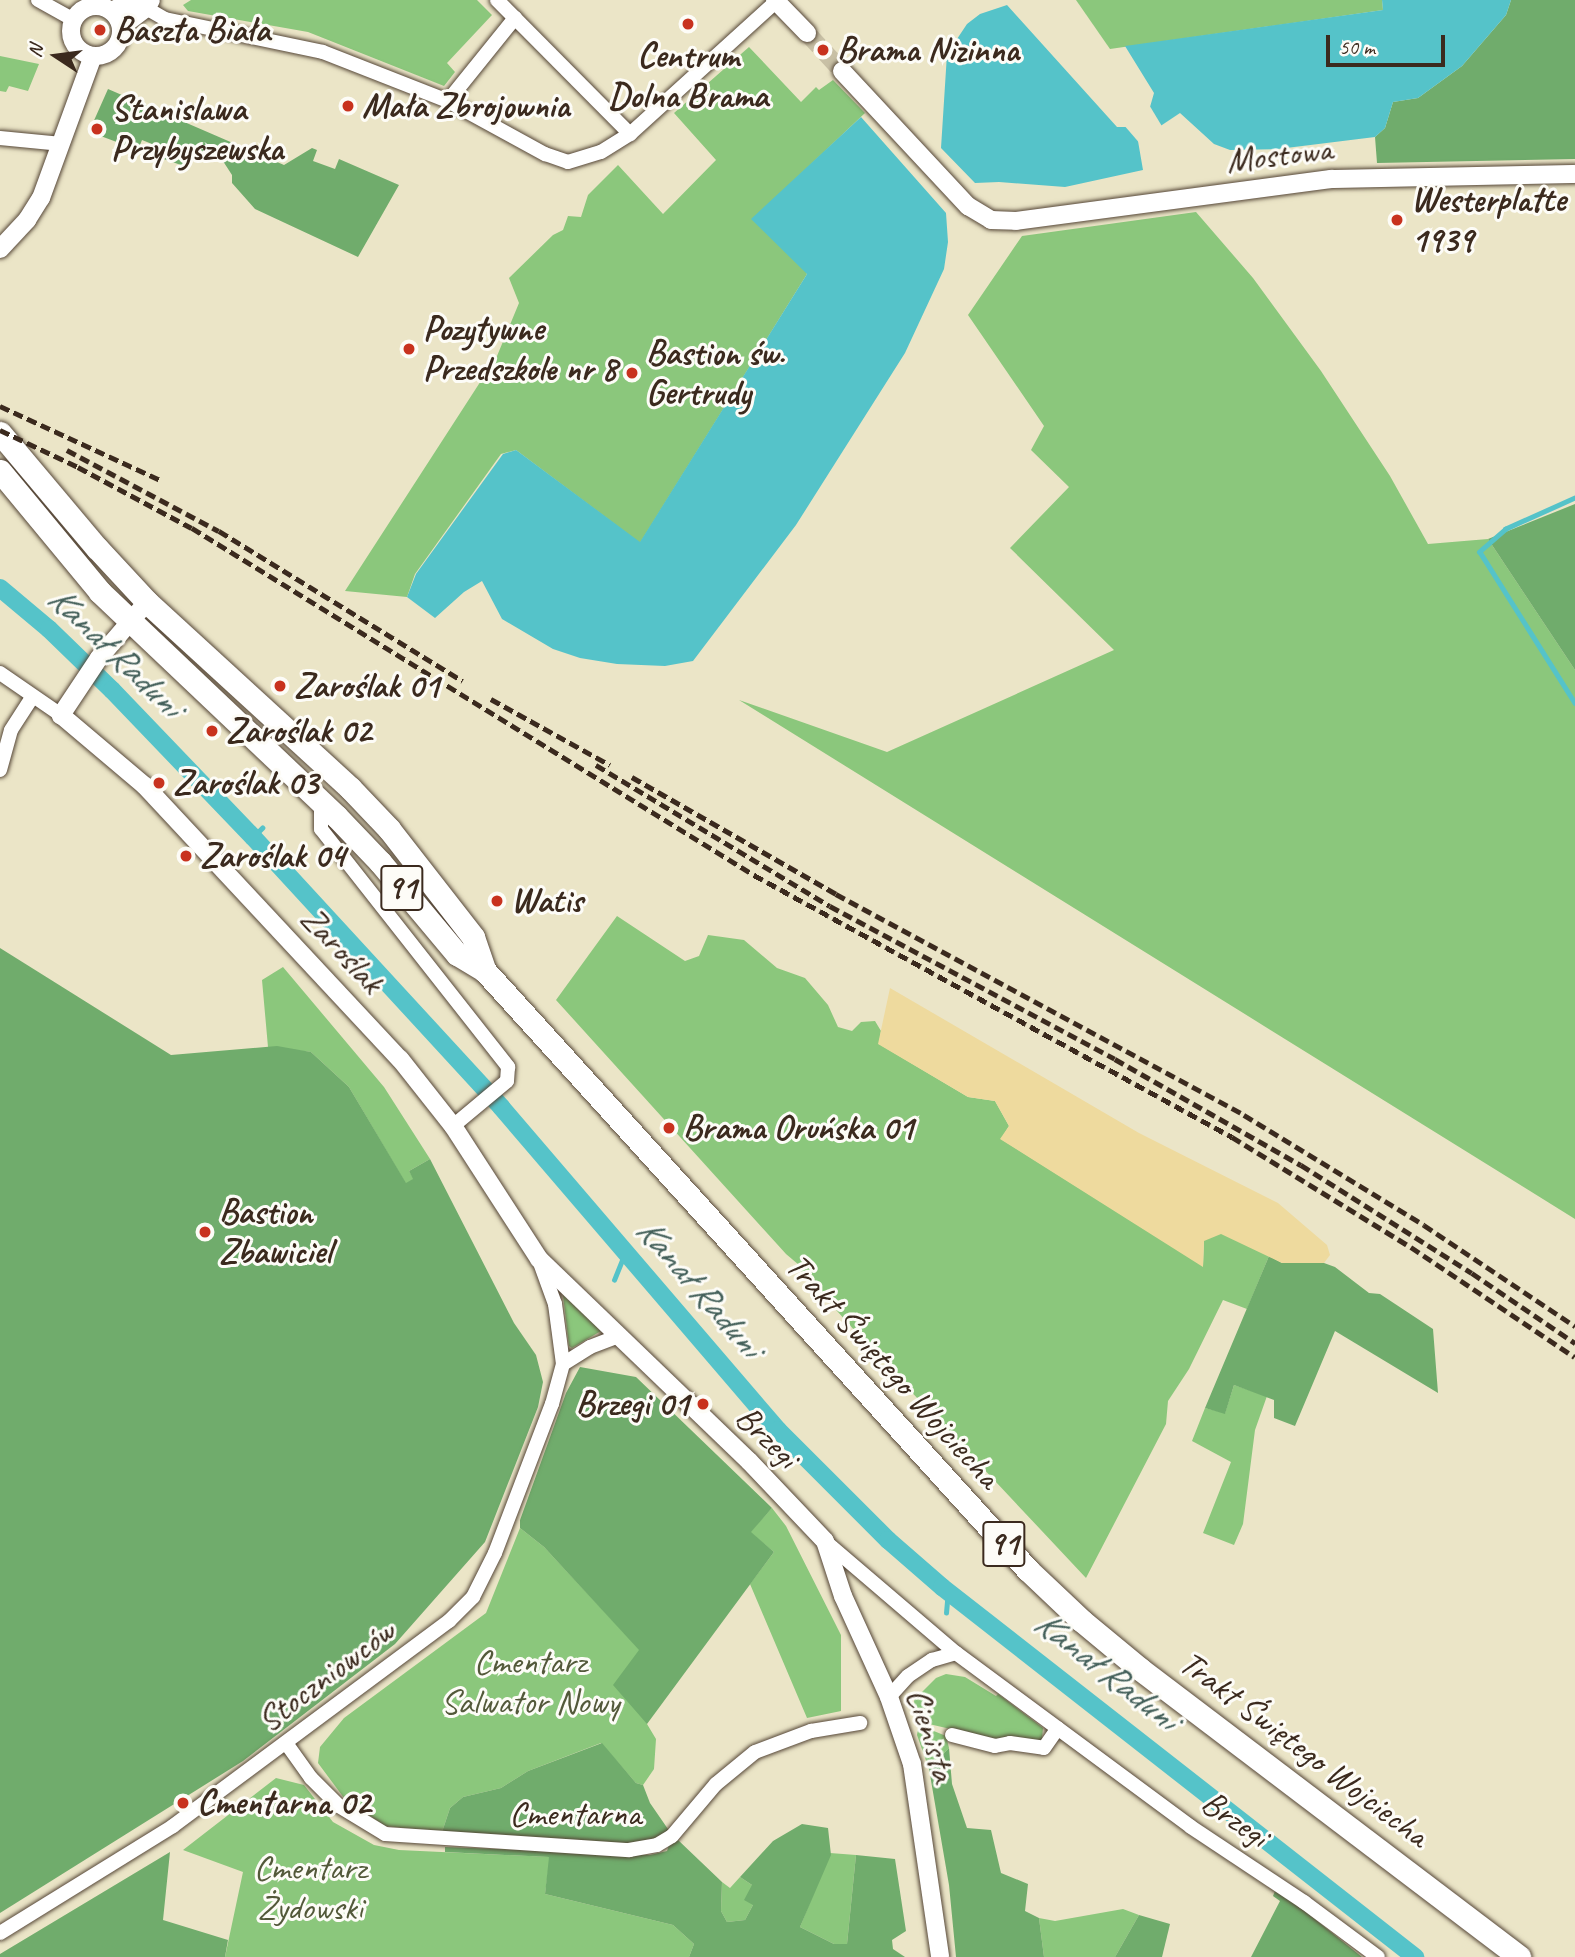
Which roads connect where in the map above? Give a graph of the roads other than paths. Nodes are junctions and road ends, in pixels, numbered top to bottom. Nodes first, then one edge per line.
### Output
1 (38, 0) edge
2 (497, 0) edge
3 (776, 1) edge
4 (143, 3) edge
5 (109, 11) edge
6 (515, 18) junction
7 (74, 20) junction
8 (807, 33) tunnel mouth
9 (88, 54) junction
10 (842, 71) tunnel mouth
11 (448, 100) junction
12 (630, 134) junction
13 (0, 138) edge
14 (62, 144) junction
15 (1575, 174) edge
16 (0, 249) edge
17 (0, 433) edge
18 (0, 471) edge
19 (147, 602) junction
20 (130, 622) junction
21 (0, 673) edge
22 (33, 695) junction
23 (61, 715) junction
24 (2, 747) edge
25 (0, 770) edge
26 (321, 801) junction
27 (485, 971) junction
28 (453, 1126) junction
29 (539, 1259) junction
30 (619, 1336) junction
31 (563, 1364) junction
32 (825, 1541) junction
33 (956, 1653) junction
34 (889, 1698) junction
35 (860, 1723) dead end
36 (1058, 1728) junction
37 (951, 1735) dead end
38 (286, 1743) junction
39 (0, 1933) edge
40 (940, 1957) edge
41 (1378, 1957) edge
42 (1520, 1957) edge

1 - 7 street
2 - 6 street
3 - 8 street
3 - 12 street
4 - 5 street
4 - 11 street
5 - 7 street
5 - 9 street
6 - 11 street
6 - 12 street
7 - 9 street
9 - 14 street
10 - 15 street, Mostowa
11 - 12 street
13 - 14 street
14 - 16 street
17 - 19 main road, Trakt Świętego Wojciecha
18 - 20 main road, Trakt Świętego Wojciecha / 91
19 - 20 street
19 - 27 main road, Trakt Świętego Wojciecha
20 - 23 street
20 - 26 main road, Trakt Świętego Wojciecha / 91
21 - 22 street, Zaroślak
22 - 23 street, Zaroślak
22 - 24 street
23 - 28 street, Zaroślak
24 - 25 street
26 - 27 main road, Trakt Świętego Wojciecha / 91
26 - 28 street
27 - 42 main road, Trakt Świętego Wojciecha / 91
28 - 29 street, Zaroślak
29 - 30 street, Brzegi
29 - 31 street, Stoczniowców
30 - 31 street
30 - 32 street, Brzegi
31 - 38 street, Stoczniowców
32 - 33 street, Brzegi
32 - 34 street, Cienista
33 - 34 street
33 - 36 street, Brzegi
34 - 40 street, Cienista
35 - 38 street, Cmentarna
36 - 37 street
36 - 41 street, Brzegi
38 - 39 street, Stoczniowców

